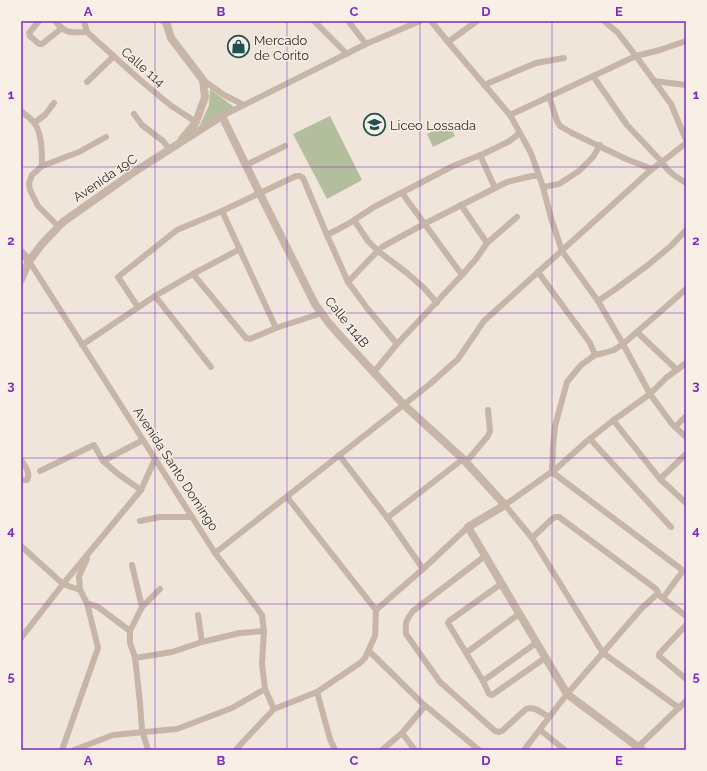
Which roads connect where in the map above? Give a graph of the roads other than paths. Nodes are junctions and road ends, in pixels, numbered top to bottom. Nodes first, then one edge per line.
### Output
1 (40, 21) edge
2 (55, 21) edge
3 (84, 21) edge
4 (166, 21) edge
5 (314, 21) edge
6 (349, 21) edge
7 (420, 21) edge
8 (431, 21) edge
9 (477, 21) edge
10 (604, 21) edge
11 (62, 28) junction
12 (87, 32) junction
13 (686, 41) edge
14 (448, 42) junction
15 (366, 44) junction
16 (347, 54) junction
17 (114, 56) junction
18 (636, 56) junction
19 (564, 58) dead end
20 (593, 76) junction
21 (203, 80) junction
22 (654, 81) junction
23 (87, 82) dead end
24 (484, 84) junction
25 (686, 85) edge
26 (549, 96) junction
27 (54, 103) dead end
28 (244, 105) junction
29 (21, 111) edge
30 (134, 114) dead end
31 (510, 115) junction
32 (222, 116) junction
33 (196, 122) junction
34 (34, 123) junction
35 (520, 133) junction
36 (106, 137) dead end
37 (686, 140) edge
38 (686, 143) edge
39 (600, 145) junction
40 (286, 146) dead end
41 (173, 147) junction
42 (480, 155) junction
43 (662, 162) junction
44 (246, 165) junction
45 (42, 166) junction
46 (652, 168) junction
47 (539, 176) junction
48 (686, 183) edge
49 (543, 187) junction
50 (495, 188) junction
51 (402, 192) junction
52 (260, 194) junction
53 (461, 206) junction
54 (222, 211) junction
55 (517, 217) dead end
56 (354, 220) junction
57 (424, 224) junction
58 (58, 227) junction
59 (686, 230) edge
60 (326, 235) junction
61 (487, 243) junction
62 (240, 249) junction
63 (378, 251) junction
64 (562, 251) junction
65 (21, 252) edge
66 (29, 261) junction
67 (538, 272) junction
68 (193, 274) junction
69 (462, 275) junction
70 (21, 280) edge
71 (348, 282) junction
72 (686, 288) edge
73 (155, 296) junction
74 (598, 301) junction
75 (437, 303) junction
76 (138, 308) junction
77 (322, 313) junction
78 (276, 328) junction
79 (637, 332) junction
80 (397, 344) junction
81 (623, 344) junction
82 (82, 345) junction
83 (596, 355) junction
84 (686, 363) edge
85 (211, 367) dead end
86 (677, 370) junction
87 (374, 372) junction
88 (650, 394) junction
89 (404, 405) junction
90 (488, 410) dead end
91 (686, 416) edge
92 (613, 420) junction
93 (675, 427) junction
94 (686, 437) edge
95 (590, 438) junction
96 (143, 440) junction
97 (686, 454) edge
98 (340, 455) junction
99 (155, 459) junction
100 (21, 460) edge
101 (465, 460) junction
102 (103, 461) junction
103 (40, 471) dead end
104 (552, 472) junction
105 (660, 479) junction
106 (21, 480) edge
107 (141, 490) junction
108 (287, 497) junction
109 (686, 503) edge
110 (505, 505) junction
111 (192, 517) junction
112 (387, 518) junction
113 (140, 521) dead end
114 (468, 527) junction
115 (671, 528) dead end
116 (532, 538) junction
117 (21, 546) edge
118 (90, 552) junction
119 (215, 553) junction
120 (485, 556) junction
121 (132, 565) dead end
122 (423, 569) junction
123 (63, 584) junction
124 (501, 584) junction
125 (160, 589) dead end
126 (80, 590) junction
127 (660, 596) junction
128 (87, 603) junction
129 (142, 607) junction
130 (376, 610) junction
131 (519, 614) junction
132 (198, 615) dead end
133 (686, 616) edge
134 (686, 625) edge
135 (130, 631) junction
136 (264, 631) junction
137 (21, 638) edge
138 (202, 642) junction
139 (536, 643) junction
140 (369, 651) junction
141 (466, 653) junction
142 (602, 653) junction
143 (135, 658) junction
144 (545, 658) junction
145 (686, 679) edge
146 (483, 681) junction
147 (265, 689) junction
148 (317, 692) junction
149 (567, 694) junction
150 (686, 701) edge
151 (425, 706) junction
152 (678, 708) junction
153 (274, 709) junction
154 (549, 717) junction
155 (540, 730) junction
156 (143, 733) junction
157 (402, 733) junction
158 (640, 748) edge
159 (62, 750) edge
160 (74, 750) edge
161 (148, 750) edge
162 (236, 750) edge
163 (335, 750) edge
164 (382, 750) edge
165 (415, 750) edge
166 (479, 750) edge
167 (524, 750) edge
168 (565, 750) edge

1 - 11 street
2 - 11 street
3 - 12 street
4 - 21 street
5 - 16 street
6 - 15 street
7 - 15 street
8 - 14 street
9 - 14 street
10 - 18 street
11 - 12 street
12 - 17 street, Calle 114
13 - 18 street
14 - 24 street
15 - 16 street
16 - 28 street
17 - 23 street
17 - 33 street, Calle 114
18 - 20 street
18 - 22 street
19 - 24 street
20 - 26 street
20 - 43 street
21 - 28 street
21 - 33 street
22 - 25 street
22 - 37 street
24 - 31 street
26 - 31 street
26 - 39 street
27 - 34 street
28 - 32 street
29 - 34 street
30 - 41 street
31 - 35 street
32 - 41 street, Avenida 19C
32 - 44 street, Calle 114B
33 - 41 street
34 - 45 street
35 - 42 street
35 - 47 street
36 - 45 street
38 - 43 street
39 - 46 street
39 - 49 street
40 - 44 street
41 - 58 street, Avenida 19C
42 - 50 street
42 - 51 street
43 - 46 street
43 - 48 street
44 - 52 street, Calle 114B
45 - 58 street
46 - 64 street
47 - 49 street
47 - 50 street
49 - 64 street
50 - 53 street
51 - 56 street
51 - 57 street
52 - 54 street
52 - 60 street
52 - 77 street, Calle 114B
53 - 57 street
53 - 61 street
54 - 62 street
54 - 76 street
55 - 61 street
56 - 60 street
56 - 63 street
57 - 63 street
57 - 69 street
58 - 66 street, Avenida 19C
59 - 74 street
60 - 71 street
61 - 69 street
62 - 68 street
62 - 78 street
63 - 71 street
63 - 75 street
64 - 67 street
64 - 74 street
65 - 66 street, Avenida Santo Domingo
66 - 70 street, Avenida 19C
66 - 82 street, Avenida Santo Domingo
67 - 83 street
67 - 89 street
68 - 73 street
68 - 78 street
69 - 75 street
71 - 80 street
72 - 79 street
73 - 76 street
73 - 85 street
74 - 81 street
75 - 80 street
76 - 82 street
77 - 78 street
77 - 87 street, Calle 114B
79 - 81 street
79 - 86 street
80 - 87 street
81 - 83 street
81 - 88 street
82 - 96 street, Avenida Santo Domingo
83 - 104 street
84 - 86 street
86 - 88 street
87 - 89 street, Calle 114B
88 - 92 street
88 - 93 street
89 - 98 street
89 - 101 street, Calle 114B
90 - 101 street
91 - 93 street
92 - 95 street
92 - 105 street
93 - 94 street
95 - 104 street
95 - 115 street
96 - 99 street, Avenida Santo Domingo
96 - 102 street
97 - 105 street
98 - 108 street
98 - 112 street
99 - 107 street
99 - 111 street, Avenida Santo Domingo
100 - 106 street
101 - 110 street, Calle 114B
101 - 112 street
102 - 103 street
102 - 107 street
104 - 110 street
104 - 127 street
105 - 109 street
107 - 118 street
108 - 119 street
108 - 130 street
110 - 114 street
110 - 116 street
111 - 113 street
111 - 119 street, Avenida Santo Domingo
112 - 122 street
114 - 120 street
114 - 122 street
116 - 127 street
116 - 142 street
117 - 123 street
118 - 123 street
118 - 126 street
119 - 136 street, Avenida Santo Domingo
120 - 124 street
120 - 154 street
121 - 129 street
122 - 130 street
123 - 126 street
123 - 137 street
124 - 131 street
124 - 141 street
125 - 129 street
126 - 128 street
127 - 133 street
127 - 142 street
128 - 135 street
128 - 159 street
129 - 135 street
130 - 140 street
131 - 139 street
131 - 141 street
132 - 138 street
134 - 145 street
135 - 143 street
136 - 138 street
136 - 147 street, Avenida Santo Domingo
138 - 143 street
139 - 144 street
139 - 146 street
140 - 148 street
140 - 151 street
141 - 146 street
142 - 149 street
142 - 152 street
143 - 156 street
144 - 146 street
144 - 149 street
147 - 153 street, Avenida Santo Domingo
147 - 156 street
148 - 153 street
148 - 163 street
149 - 154 street
149 - 158 street
150 - 152 street
151 - 157 street
151 - 166 street
152 - 158 street
153 - 162 street
154 - 155 street
155 - 167 street
155 - 168 street
156 - 160 street
156 - 161 street
157 - 164 street
157 - 165 street

